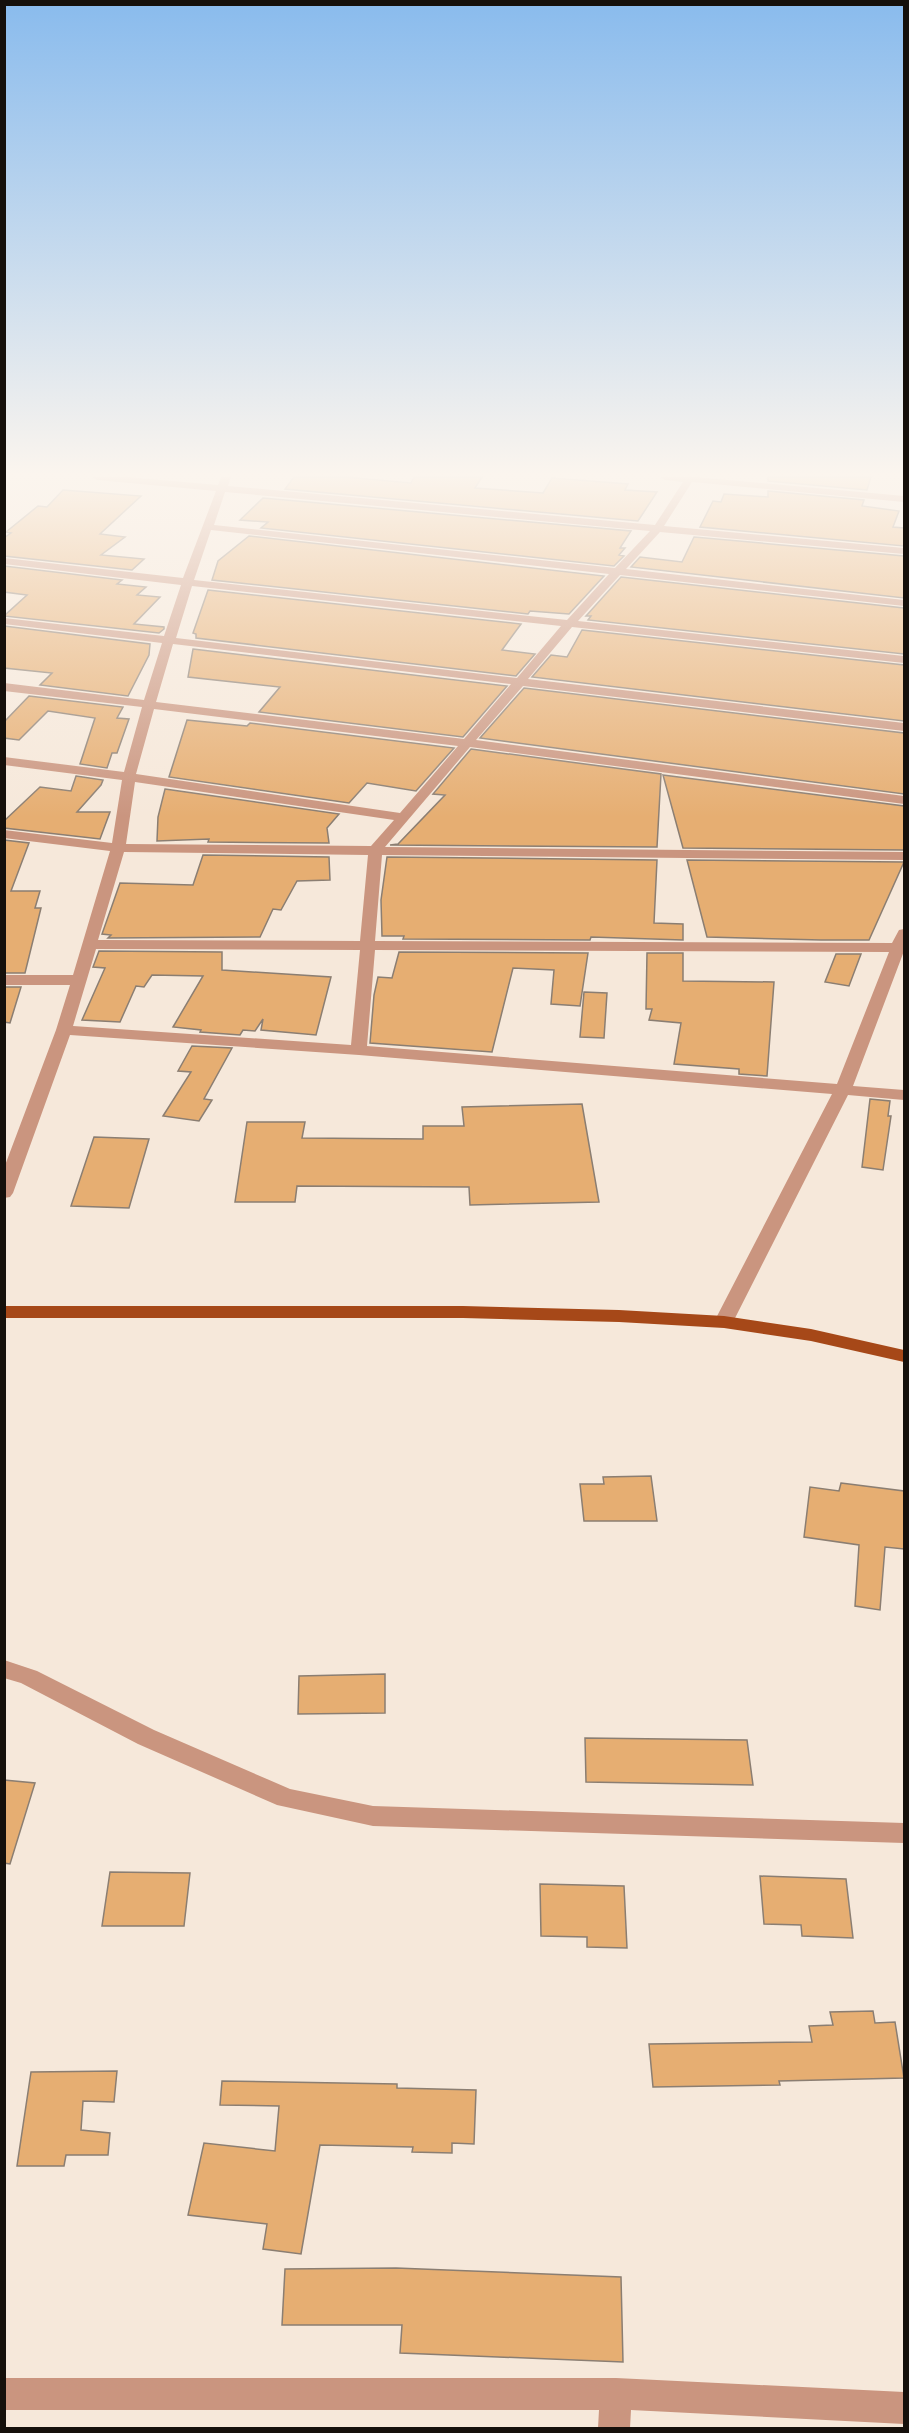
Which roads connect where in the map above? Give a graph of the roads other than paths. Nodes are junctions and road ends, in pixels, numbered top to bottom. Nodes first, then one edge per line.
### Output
1 (185, 591) edge
2 (261, 591) edge
3 (601, 591) edge
4 (785, 591) edge
5 (904, 603) edge
6 (4, 621) edge
7 (570, 622) junction
8 (169, 639) junction
9 (904, 660) edge
10 (520, 683) junction
11 (4, 687) edge
12 (148, 704) junction
13 (904, 728) edge
14 (467, 743) junction
15 (4, 761) edge
16 (129, 777) junction
17 (904, 800) edge
18 (402, 817) junction
19 (4, 834) edge
20 (118, 848) junction
21 (375, 850) junction
22 (904, 856) edge
23 (901, 940) edge
24 (90, 944) junction
25 (368, 945) junction
26 (4, 980) edge
27 (79, 980) junction
28 (64, 1030) junction
29 (359, 1050) junction
30 (843, 1089) junction
31 (904, 1095) edge
32 (4, 1193) edge
33 (4, 1312) edge
34 (724, 1322) junction
35 (904, 1356) edge
36 (4, 1669) edge
37 (904, 1833) edge
38 (4, 2394) edge
39 (616, 2394) junction
40 (904, 2408) edge
41 (614, 2428) edge

1 - 8 street
2 - 7 street
3 - 7 street
4 - 5 street
6 - 8 street
7 - 9 street
7 - 10 street
8 - 10 street
8 - 12 street
10 - 13 street
10 - 14 street
11 - 12 street
12 - 14 street
12 - 16 street
14 - 17 street
14 - 18 street
15 - 16 street
16 - 18 street
16 - 20 street
18 - 21 street
19 - 20 street
20 - 21 street
20 - 24 street
21 - 22 street
21 - 25 street
23 - 25 street
23 - 30 street
24 - 25 street
24 - 27 street
25 - 29 street
26 - 27 street
27 - 28 street
28 - 29 street
28 - 32 street
29 - 30 street
30 - 31 street
30 - 34 street
33 - 34 main road
34 - 35 main road
36 - 37 street
38 - 39 street
39 - 40 street
39 - 41 street

